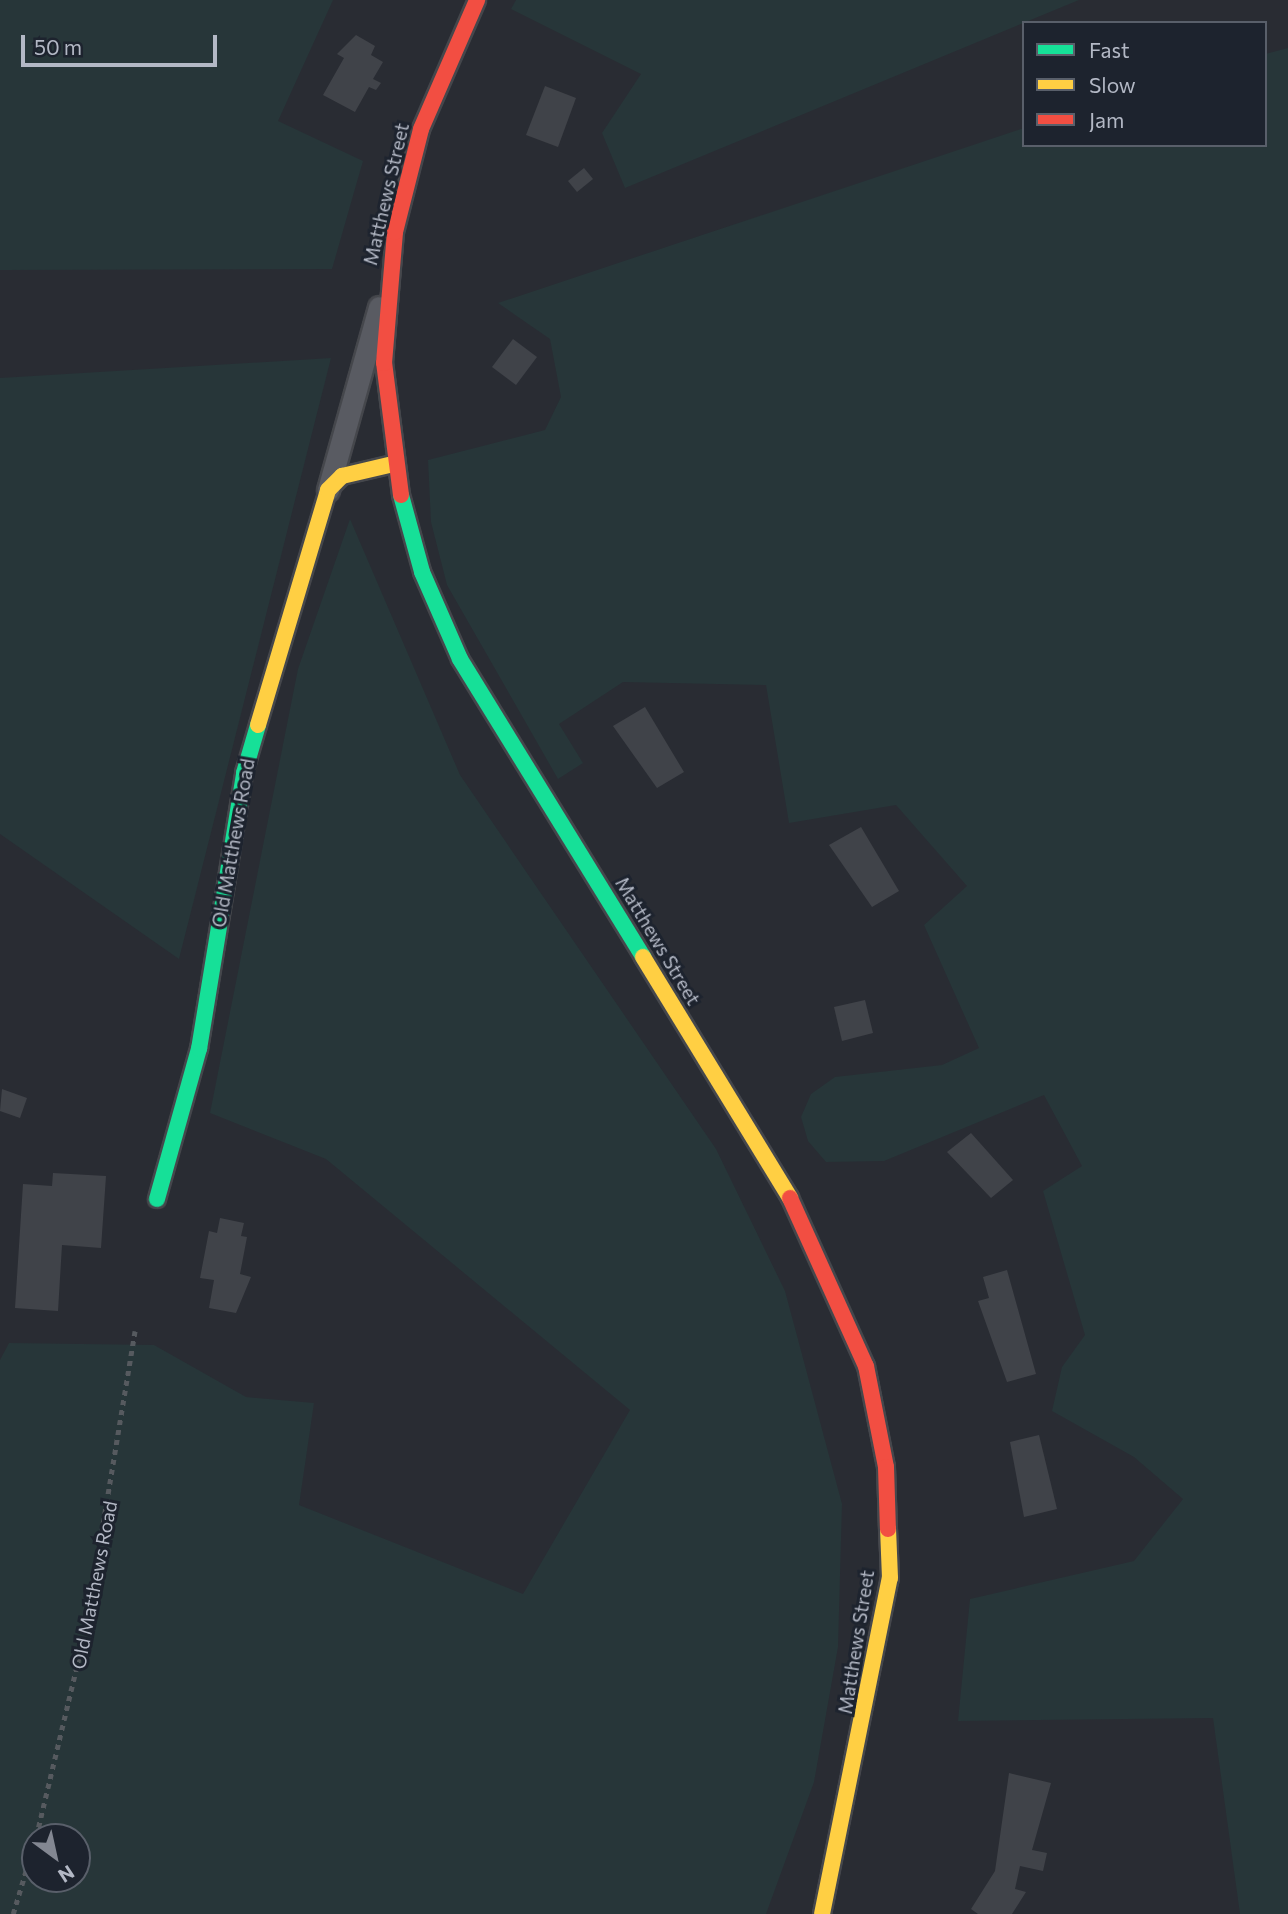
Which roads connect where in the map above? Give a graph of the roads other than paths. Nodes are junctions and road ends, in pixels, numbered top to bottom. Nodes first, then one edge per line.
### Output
1 (477, 0) edge
2 (388, 278) junction
3 (393, 464) junction
4 (327, 491) junction
5 (156, 1199) dead end
6 (822, 1914) edge

1 - 2 street, Matthews Street
2 - 3 street, Matthews Street
2 - 4 street, Old Matthews Road
3 - 4 street
3 - 6 street, Matthews Street
4 - 5 street, Old Matthews Road

